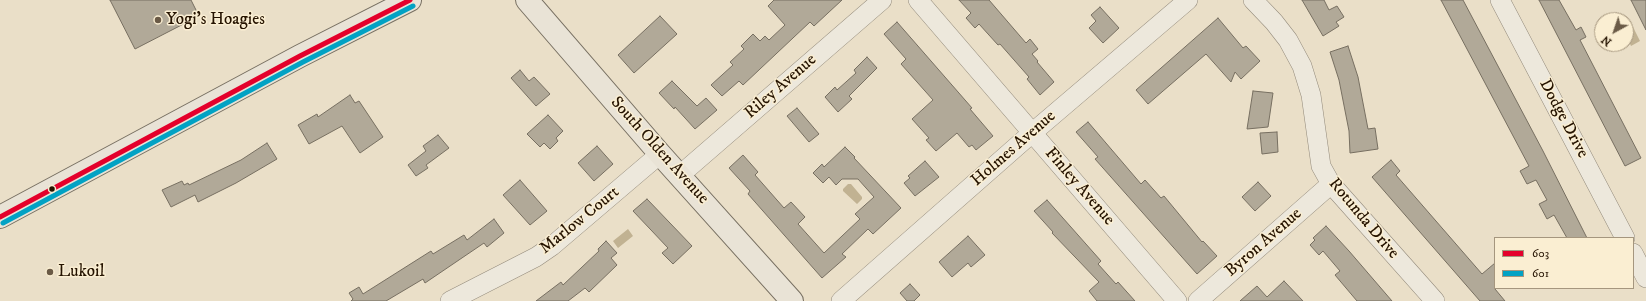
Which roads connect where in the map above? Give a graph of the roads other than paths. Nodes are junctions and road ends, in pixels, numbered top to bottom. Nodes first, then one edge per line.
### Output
1 (410, 0) edge
2 (527, 0) edge
3 (882, 0) edge
4 (918, 0) edge
5 (1188, 0) edge
6 (1253, 0) edge
7 (1500, 0) edge
8 (1032, 132) junction
9 (660, 154) junction
10 (680, 175) junction
11 (1330, 184) junction
12 (0, 216) edge
13 (1624, 237) edge
14 (1634, 255) edge
15 (1646, 278) edge
16 (450, 301) edge
17 (792, 301) edge
18 (841, 301) edge
19 (1177, 301) edge
20 (1198, 301) edge
21 (1435, 301) edge

1 - 12 main road
2 - 9 main road, South Olden Avenue
3 - 10 street, Riley Avenue
4 - 8 street, Finley Avenue
5 - 8 street, Holmes Avenue
6 - 11 street, Rotunda Drive
7 - 13 street, Dodge Drive
8 - 18 street, Holmes Avenue
8 - 19 street, Finley Avenue
9 - 10 main road, South Olden Avenue
9 - 16 street, Marlow Court
10 - 17 main road, South Olden Avenue
11 - 20 street, Byron Avenue
11 - 21 street, Rotunda Drive
14 - 15 street

